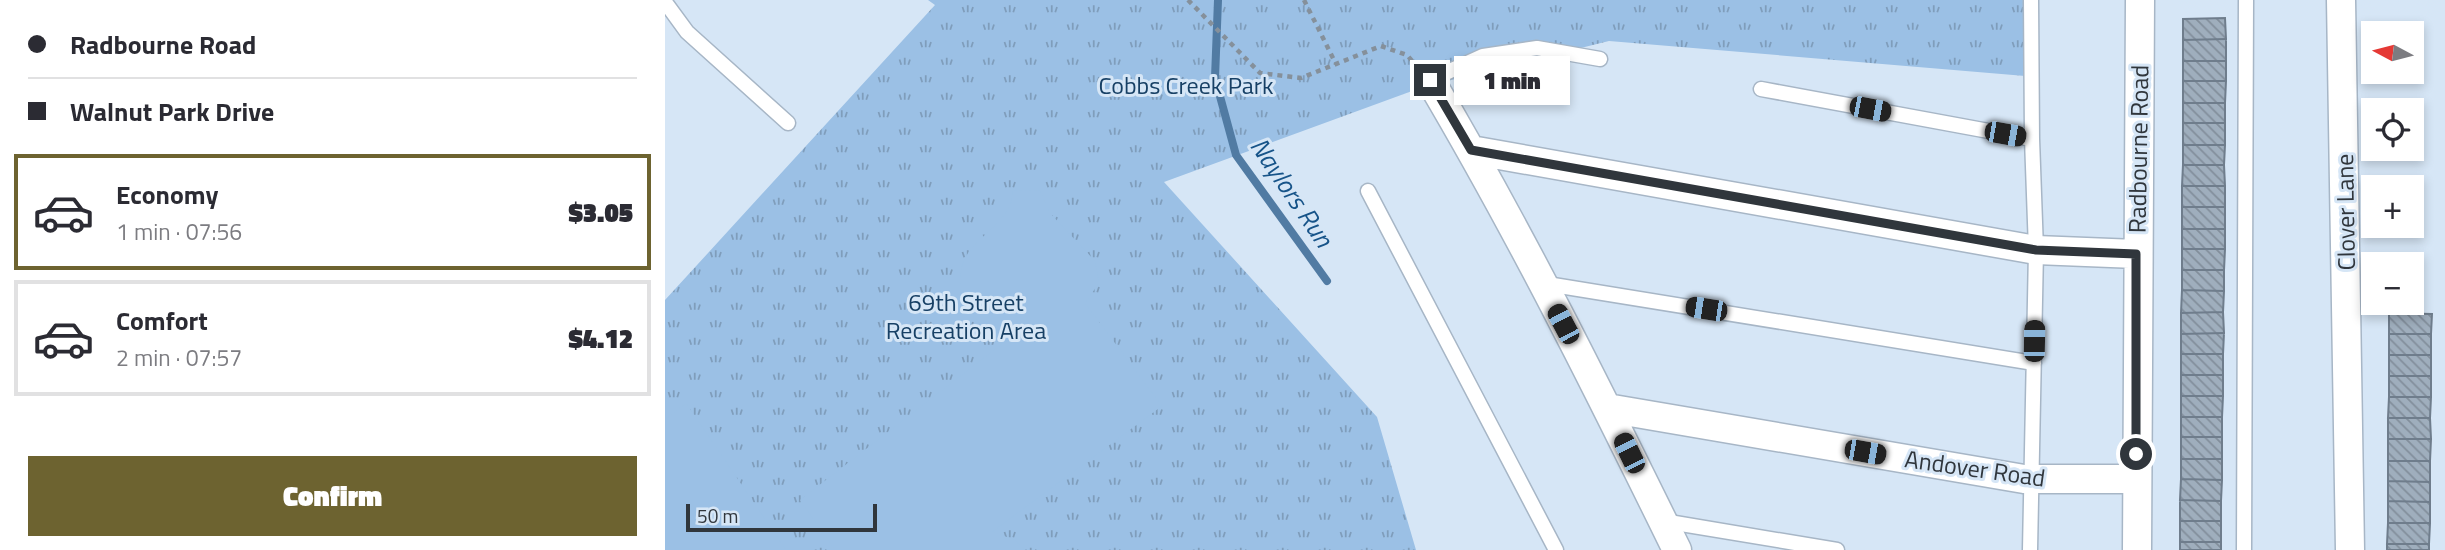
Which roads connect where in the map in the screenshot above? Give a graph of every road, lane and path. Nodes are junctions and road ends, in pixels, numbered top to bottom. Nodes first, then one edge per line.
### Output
1 (1188, 0) edge
2 (1304, 0) edge
3 (2031, 0) edge
4 (2140, 0) edge
5 (2246, 0) edge
6 (2341, 0) edge
7 (665, 2) edge
8 (1600, 59) dead end
9 (1336, 64) junction
10 (1430, 80) junction
11 (1761, 89) dead end
12 (788, 123) dead end
13 (2032, 139) junction
14 (1471, 150) junction
15 (1368, 191) dead end
16 (2036, 250) junction
17 (2136, 254) junction
18 (1541, 283) junction
19 (2034, 363) junction
20 (1607, 408) junction
21 (2033, 479) junction
22 (2136, 479) junction
23 (1663, 521) junction
24 (1556, 550) edge
25 (1677, 550) edge
26 (1837, 550) edge
27 (2030, 550) edge
28 (2137, 550) edge
29 (2243, 550) edge
30 (2350, 550) edge

1 - 9 path
2 - 9 path
3 - 13 lane
4 - 17 street, Radbourne Road
5 - 29 lane
6 - 30 street, Clover Lane
7 - 12 lane
8 - 10 lane
9 - 10 path
10 - 14 street
11 - 13 lane
13 - 16 lane
14 - 16 street
14 - 18 street
15 - 24 lane
16 - 17 street
16 - 19 lane
17 - 22 street, Radbourne Road
18 - 19 lane
18 - 20 street
19 - 21 lane
20 - 21 street, Andover Road
20 - 23 street
21 - 22 street, Andover Road
21 - 27 lane
22 - 28 street, Radbourne Road
23 - 25 street
23 - 26 lane

